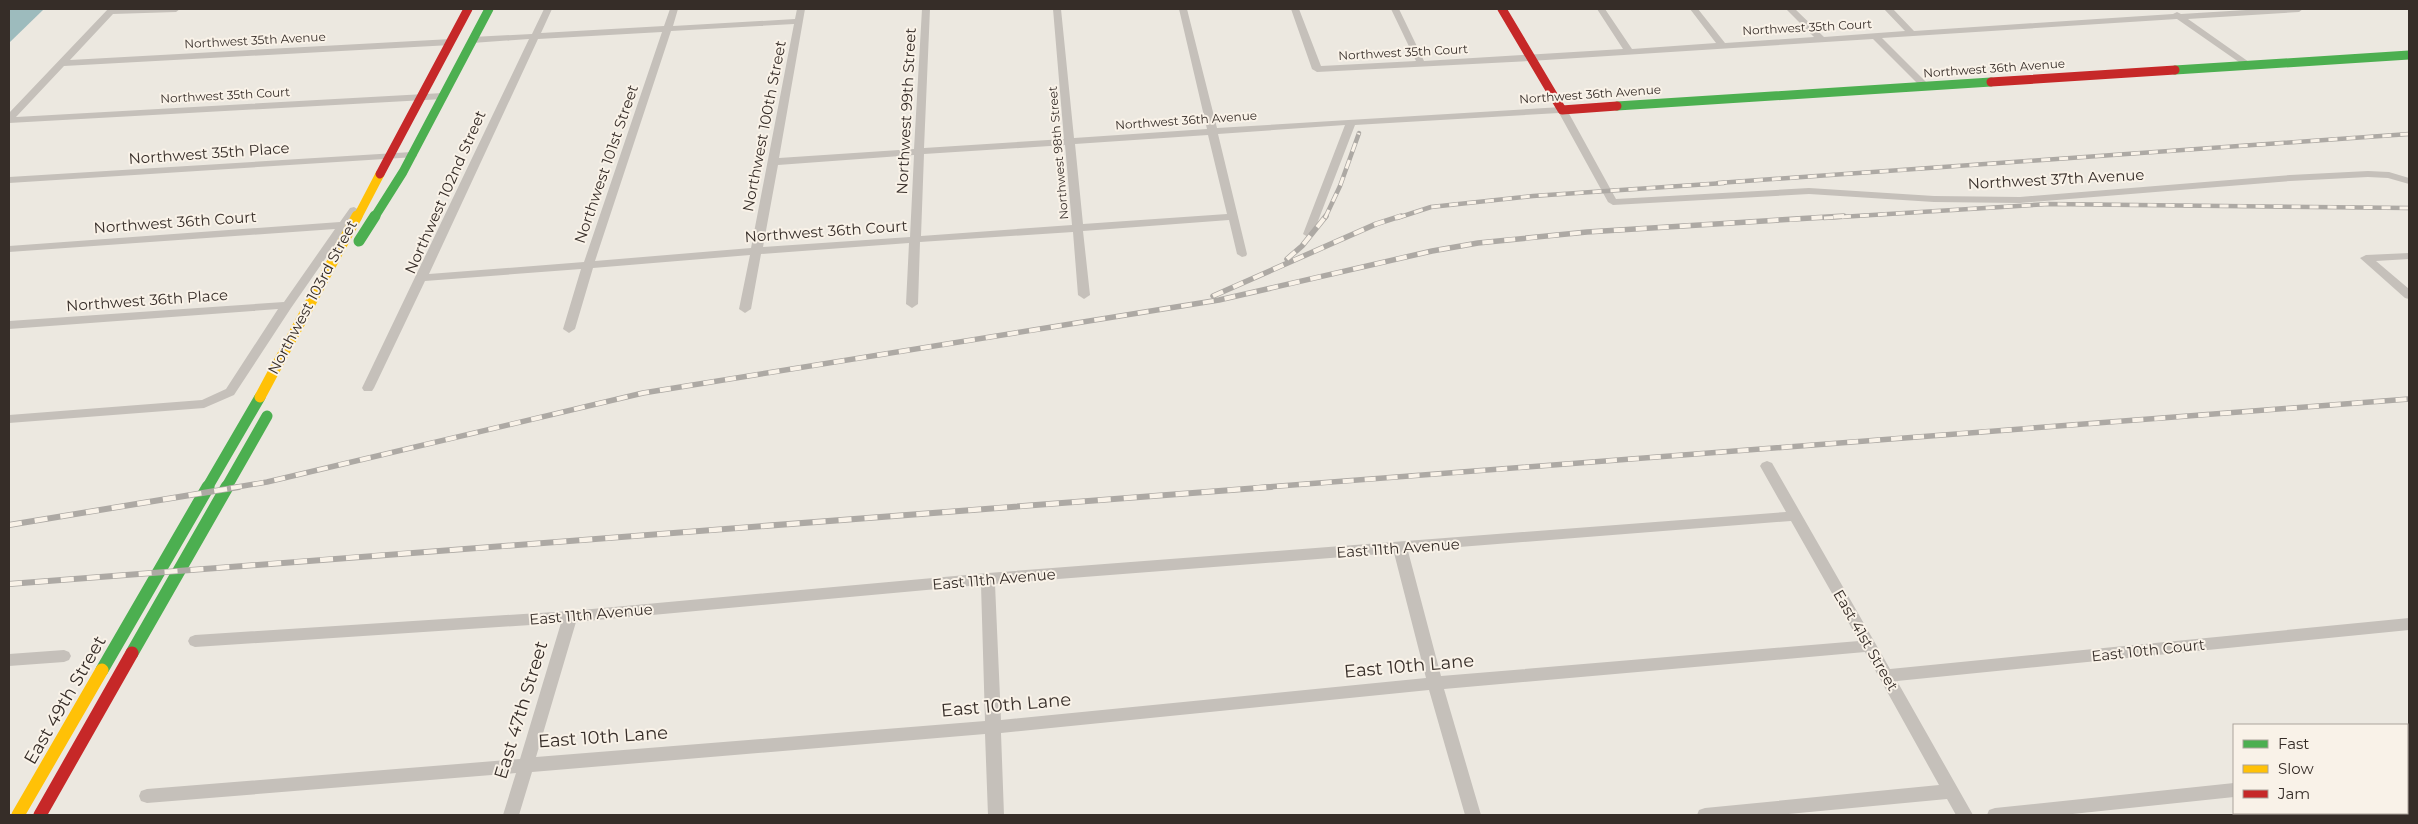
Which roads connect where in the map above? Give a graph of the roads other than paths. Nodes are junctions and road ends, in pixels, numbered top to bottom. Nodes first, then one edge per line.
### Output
1 (176, 9) edge
2 (489, 9) edge
3 (548, 9) edge
4 (674, 9) edge
5 (801, 9) edge
6 (926, 9) edge
7 (1057, 9) edge
8 (1184, 9) edge
9 (1295, 9) edge
10 (1395, 9) edge
11 (1502, 9) edge
12 (1601, 9) edge
13 (1694, 9) edge
14 (1790, 9) edge
15 (1888, 9) edge
16 (2169, 9) edge
17 (2299, 9) edge
18 (2265, 10) edge
19 (111, 11) edge
20 (466, 12) edge
21 (2179, 16) junction
22 (799, 21) junction
23 (668, 28) junction
24 (1911, 33) junction
25 (535, 36) junction
26 (1875, 36) junction
27 (1820, 39) junction
28 (472, 40) junction
29 (451, 42) junction
30 (1722, 45) junction
31 (1630, 51) junction
32 (2409, 54) edge
33 (1530, 58) junction
34 (61, 63) junction
35 (1421, 64) junction
36 (2246, 64) junction
37 (458, 68) junction
38 (1925, 86) junction
39 (443, 96) junction
40 (421, 97) junction
41 (1562, 110) junction
42 (9, 119) edge
43 (1351, 122) junction
44 (1211, 133) junction
45 (1069, 142) junction
46 (919, 152) junction
47 (412, 155) junction
48 (388, 156) junction
49 (772, 162) junction
50 (9, 180) edge
51 (2409, 181) edge
52 (372, 188) junction
53 (1232, 217) junction
54 (342, 226) junction
55 (1077, 228) junction
56 (1308, 234) dead end
57 (915, 240) junction
58 (9, 248) edge
59 (755, 251) junction
60 (1242, 254) dead end
61 (351, 256) dead end
62 (2409, 256) edge
63 (588, 265) junction
64 (423, 278) junction
65 (1084, 295) dead end
66 (2409, 295) edge
67 (912, 304) dead end
68 (287, 305) junction
69 (745, 309) dead end
70 (9, 325) edge
71 (569, 329) dead end
72 (368, 388) dead end
73 (272, 406) dead end
74 (9, 418) edge
75 (1767, 466) dead end
76 (1794, 516) junction
77 (1400, 548) junction
78 (988, 579) junction
79 (143, 602) joint
80 (570, 617) junction
81 (2409, 624) edge
82 (194, 641) dead end
83 (1868, 646) junction
84 (64, 656) dead end
85 (9, 660) edge
86 (1887, 676) junction
87 (1435, 683) junction
88 (994, 727) junction
89 (526, 763) junction
90 (2233, 790) edge
91 (1950, 791) junction
92 (147, 796) dead end
93 (18, 815) edge
94 (40, 815) edge
95 (511, 815) edge
96 (996, 815) edge
97 (1473, 815) edge
98 (1705, 815) edge
99 (1965, 815) edge
100 (1995, 815) edge

1 - 19 street
2 - 28 main road, Northwest 103rd Street
3 - 25 street, Northwest 102nd Street
4 - 23 street, Northwest 101st Street
5 - 22 street, Northwest 100th Street
6 - 46 street, Northwest 99th Street
7 - 45 street, Northwest 98th Street
8 - 44 street
9 - 35 street, Northwest 35th Court
10 - 35 street
11 - 33 main road
12 - 31 street
13 - 30 street
14 - 27 street
15 - 24 street
16 - 21 street
17 - 18 street, Northwest 35th Court
18 - 21 street, Northwest 35th Court
19 - 34 street
20 - 28 main road
20 - 29 main road, Northwest 103rd Street
21 - 24 street, Northwest 35th Court
21 - 36 street
22 - 23 street
22 - 49 street, Northwest 100th Street
23 - 25 street
23 - 63 street, Northwest 101st Street
24 - 26 street, Northwest 35th Court
25 - 28 street
25 - 64 street, Northwest 102nd Street
26 - 27 street, Northwest 35th Court
26 - 38 street
27 - 30 street, Northwest 35th Court
28 - 37 main road, Northwest 103rd Street
29 - 34 street, Northwest 35th Avenue
29 - 37 main road
29 - 40 main road, Northwest 103rd Street
30 - 31 street, Northwest 35th Court
31 - 33 street, Northwest 35th Court
32 - 36 main road, Northwest 36th Avenue
33 - 35 street, Northwest 35th Court
33 - 41 main road
34 - 42 street
36 - 38 main road, Northwest 36th Avenue
37 - 39 main road, Northwest 103rd Street
38 - 41 main road, Northwest 36th Avenue
39 - 40 street, Northwest 35th Court
39 - 47 main road, Northwest 103rd Street
40 - 42 street, Northwest 35th Court
40 - 48 main road, Northwest 103rd Street
41 - 43 street, Northwest 36th Avenue
41 - 51 street, Northwest 37th Avenue
43 - 44 street, Northwest 36th Avenue
43 - 56 street
44 - 45 street, Northwest 36th Avenue
44 - 53 street
45 - 46 street, Northwest 36th Avenue
45 - 55 street, Northwest 98th Street
46 - 49 street, Northwest 36th Avenue
46 - 57 street, Northwest 99th Street
47 - 48 street, Northwest 35th Place
47 - 61 main road, Northwest 103rd Street
48 - 50 street, Northwest 35th Place
48 - 52 main road, Northwest 103rd Street
49 - 59 street, Northwest 100th Street
52 - 54 street, Northwest 103rd Street
52 - 79 main road, Northwest 103rd Street
53 - 55 street, Northwest 36th Court
53 - 60 street
54 - 58 street, Northwest 36th Court
54 - 68 street, Northwest 103rd Street
55 - 57 street, Northwest 36th Court
55 - 65 street, Northwest 98th Street
57 - 59 street, Northwest 36th Court
57 - 67 street, Northwest 99th Street
59 - 63 street, Northwest 36th Court
59 - 69 street, Northwest 100th Street
62 - 66 street
63 - 64 street, Northwest 36th Court
63 - 71 street, Northwest 101st Street
64 - 72 street, Northwest 102nd Street
68 - 70 street, Northwest 36th Place
68 - 74 street, Northwest 103rd Street
73 - 94 main road
75 - 76 street, East 41st Street
76 - 77 street, East 11th Avenue
76 - 83 street, East 41st Street
77 - 78 street, East 11th Avenue
77 - 87 street
78 - 80 street, East 11th Avenue
78 - 88 street
79 - 93 main road, East 49th Street
80 - 82 street, East 11th Avenue
80 - 89 street, East 47th Street
81 - 86 street, East 10th Court
83 - 86 street, East 41st Street
83 - 87 street, East 10th Lane
84 - 85 street
86 - 91 street, East 41st Street
87 - 88 street, East 10th Lane
87 - 97 street
88 - 89 street, East 10th Lane
88 - 96 street
89 - 92 street, East 10th Lane
89 - 95 street, East 47th Street
90 - 100 street
91 - 98 street
91 - 99 street, East 41st Street

